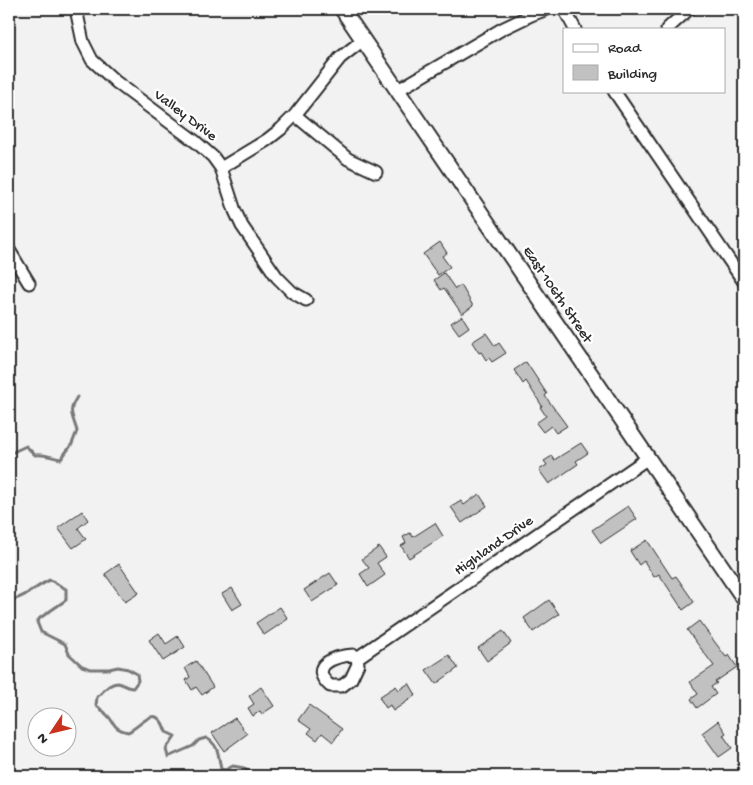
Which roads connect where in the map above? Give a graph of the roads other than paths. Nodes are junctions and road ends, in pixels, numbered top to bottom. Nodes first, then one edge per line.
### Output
1 (76, 9) edge
2 (342, 9) edge
3 (546, 9) edge
4 (564, 9) edge
5 (689, 9) edge
6 (574, 28) edge
7 (668, 28) edge
8 (363, 40) junction
9 (398, 90) junction
10 (615, 92) edge
11 (295, 115) junction
12 (221, 168) junction
13 (376, 172) dead end
14 (9, 250) edge
15 (744, 282) edge
16 (29, 283) dead end
17 (306, 300) dead end
18 (648, 458) junction
19 (744, 599) edge
20 (357, 658) dead end

1 - 12 street, Valley Drive
2 - 8 street, East 106th Street
3 - 9 street
4 - 6 street
5 - 7 street
8 - 9 street, East 106th Street
8 - 11 street
9 - 18 street, East 106th Street
10 - 15 street
11 - 12 street
11 - 13 street
12 - 17 street, Valley Drive
14 - 16 street
18 - 19 street, East 106th Street
18 - 20 street, Highland Drive

